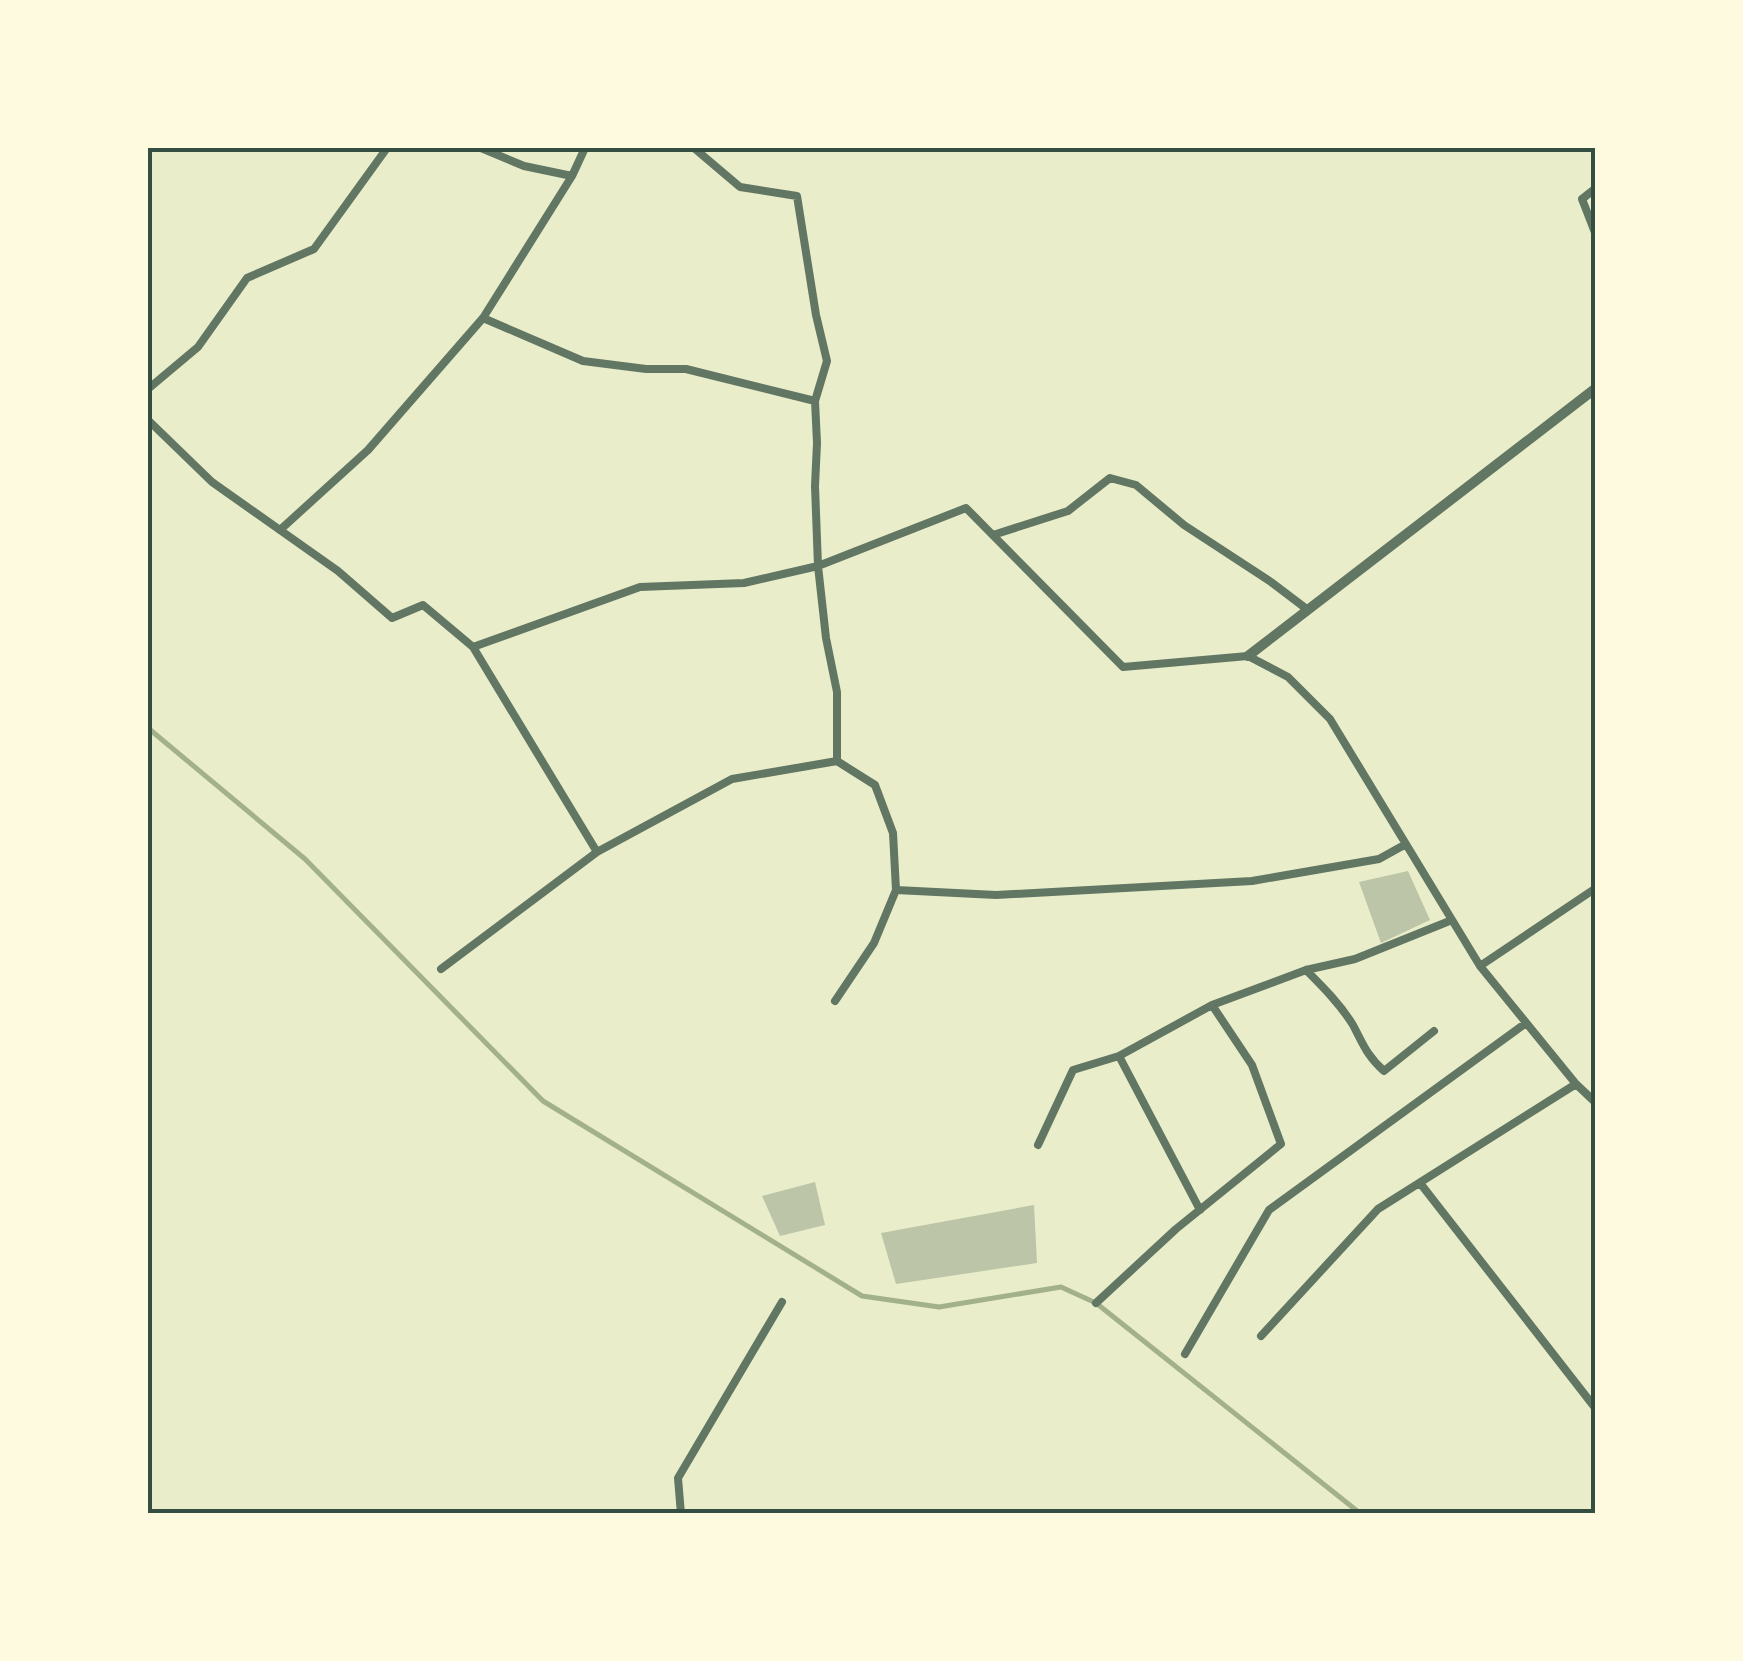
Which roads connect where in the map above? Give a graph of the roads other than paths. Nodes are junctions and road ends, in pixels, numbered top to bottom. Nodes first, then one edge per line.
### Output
1 (481, 148) edge
2 (585, 148) edge
3 (694, 148) edge
4 (384, 149) edge
5 (572, 176) junction
6 (1596, 188) edge
7 (1596, 235) edge
8 (484, 318) junction
9 (1596, 388) edge
10 (148, 390) edge
11 (814, 401) junction
12 (148, 420) edge
13 (280, 530) junction
14 (993, 536) junction
15 (818, 566) junction
16 (1308, 610) junction
17 (473, 647) junction
18 (1248, 656) junction
19 (836, 761) junction
20 (1406, 844) junction
21 (597, 852) junction
22 (1596, 888) edge
23 (896, 890) junction
24 (1452, 920) junction
25 (1480, 966) junction
26 (441, 968) dead end
27 (1306, 970) junction
28 (834, 1001) dead end
29 (1212, 1005) junction
30 (1526, 1023) junction
31 (1434, 1032) dead end
32 (1120, 1056) junction
33 (1576, 1084) junction
34 (1596, 1104) edge
35 (1038, 1145) dead end
36 (1420, 1183) junction
37 (1200, 1210) junction
38 (782, 1302) dead end
39 (1096, 1303) dead end
40 (1261, 1336) dead end
41 (1185, 1354) dead end
42 (1596, 1409) edge
43 (681, 1514) edge

1 - 5 street
2 - 5 street
3 - 11 street
4 - 10 street
5 - 8 street
6 - 7 street
8 - 11 street
8 - 13 street
9 - 16 street
11 - 15 street
12 - 13 street
13 - 17 street
14 - 15 street
14 - 16 street
14 - 18 street
15 - 17 street
15 - 19 street
16 - 18 street
17 - 21 street
18 - 20 street
19 - 21 street
19 - 23 street
20 - 23 street
20 - 24 street
21 - 26 street
22 - 25 street
23 - 28 street
24 - 25 street
24 - 27 street
25 - 30 street
27 - 29 street
27 - 31 street
29 - 32 street
29 - 37 street
30 - 33 street
30 - 41 street
32 - 35 street
32 - 37 street
33 - 34 street
33 - 36 street
36 - 40 street
36 - 42 street
37 - 39 street
38 - 43 street

